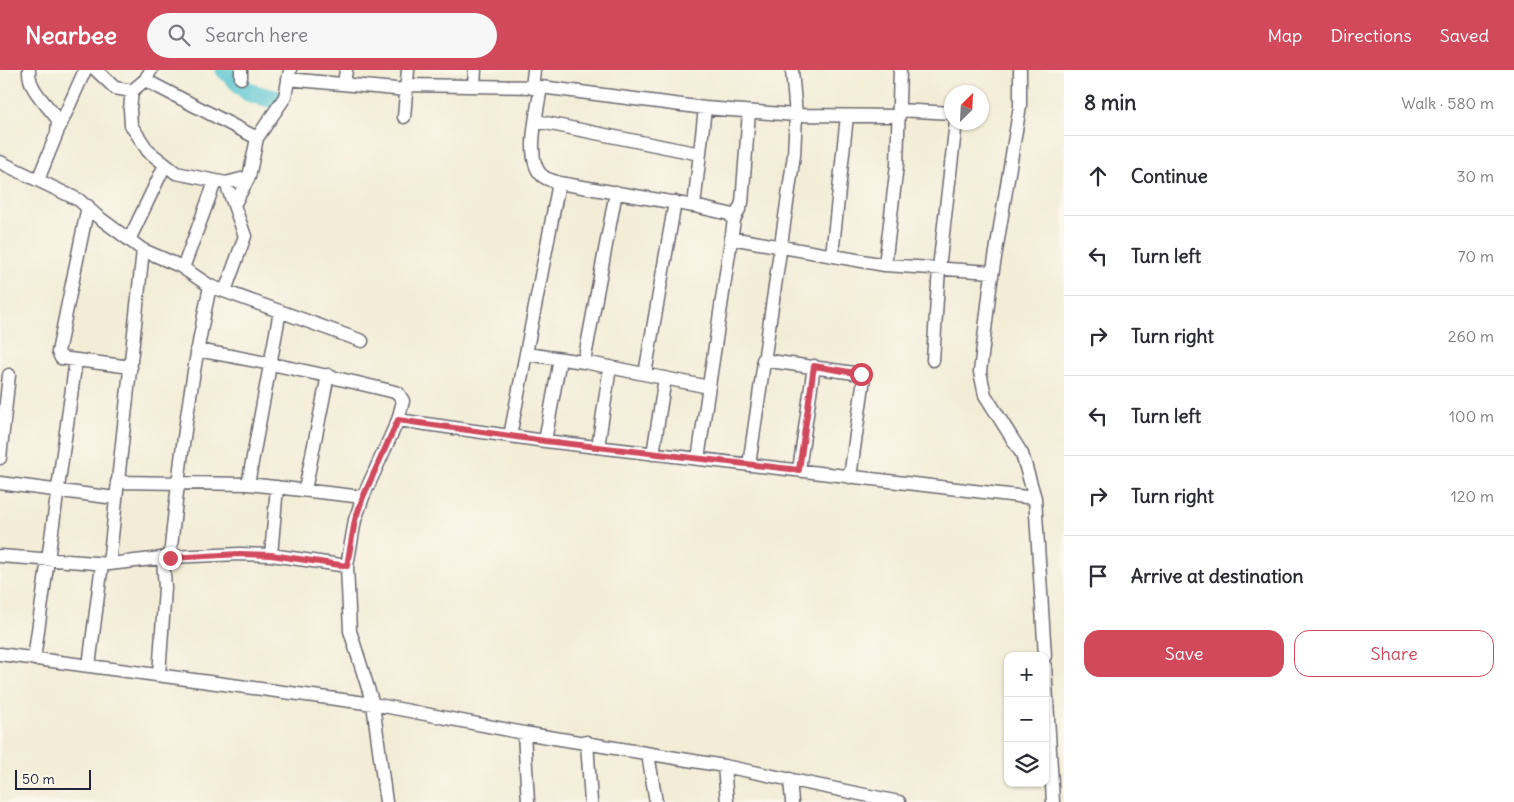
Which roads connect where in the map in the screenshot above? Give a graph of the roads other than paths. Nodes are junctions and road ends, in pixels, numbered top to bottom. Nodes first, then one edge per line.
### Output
1 (29, 70) edge
2 (85, 70) edge
3 (96, 70) edge
4 (346, 70) edge
5 (408, 70) edge
6 (475, 70) edge
7 (534, 70) edge
8 (792, 70) edge
9 (900, 70) edge
10 (1020, 70) edge
11 (289, 74) edge
12 (147, 76) edge
13 (344, 84) junction
14 (474, 85) junction
15 (406, 87) junction
16 (536, 88) junction
17 (132, 91) junction
18 (705, 108) junction
19 (749, 112) junction
20 (899, 113) junction
21 (944, 113) edge
22 (796, 115) junction
23 (847, 116) junction
24 (404, 117) dead end
25 (536, 121) junction
26 (955, 130) edge
27 (57, 133) junction
28 (257, 138) junction
29 (700, 154) junction
30 (0, 162) edge
31 (165, 165) junction
32 (249, 177) junction
33 (38, 180) junction
34 (220, 182) junction
35 (559, 183) junction
36 (616, 192) junction
37 (675, 202) junction
38 (234, 204) junction
39 (88, 206) junction
40 (694, 206) junction
41 (734, 220) junction
42 (731, 238) junction
43 (130, 240) junction
44 (782, 247) junction
45 (143, 250) junction
46 (832, 255) junction
47 (885, 265) junction
48 (183, 268) junction
49 (939, 268) junction
50 (992, 272) junction
51 (210, 286) junction
52 (225, 291) junction
53 (280, 311) junction
54 (362, 341) dead end
55 (197, 350) junction
56 (526, 354) junction
57 (560, 359) junction
58 (76, 360) junction
59 (763, 360) junction
60 (933, 360) dead end
61 (271, 362) junction
62 (584, 362) junction
63 (814, 366) junction
64 (130, 367) junction
65 (610, 367) junction
66 (645, 374) junction
67 (9, 375) dead end
68 (328, 375) junction
69 (665, 378) junction
70 (709, 387) junction
71 (398, 420) junction
72 (510, 436) junction
73 (545, 441) junction
74 (598, 447) junction
75 (653, 454) junction
76 (0, 458) edge
77 (698, 459) junction
78 (749, 465) junction
79 (799, 470) junction
80 (850, 477) junction
81 (117, 482) junction
82 (0, 483) edge
83 (177, 484) junction
84 (248, 484) junction
85 (277, 487) junction
86 (58, 489) junction
87 (305, 490) junction
88 (363, 497) junction
89 (116, 498) junction
90 (1035, 498) junction
91 (271, 555) junction
92 (0, 556) edge
93 (167, 558) junction
94 (48, 561) junction
95 (106, 564) junction
96 (347, 566) junction
97 (1045, 652) edge
98 (0, 654) edge
99 (34, 659) junction
100 (89, 666) junction
101 (159, 675) junction
102 (1047, 697) edge
103 (373, 704) junction
104 (524, 733) junction
105 (587, 742) junction
106 (648, 754) junction
107 (724, 766) junction
108 (790, 779) junction
109 (386, 802) edge
110 (528, 802) edge
111 (591, 802) edge
112 (656, 802) edge
113 (727, 802) edge
114 (792, 802) edge
115 (899, 802) edge
116 (1053, 802) edge

1 - 27 street
2 - 27 street
3 - 17 street
4 - 13 street
5 - 15 street
6 - 14 street
7 - 16 street
8 - 22 street
9 - 20 street
10 - 50 street
11 - 13 street
11 - 28 street
12 - 17 street
12 - 28 street
13 - 15 street
14 - 15 street
14 - 16 street
15 - 24 street
16 - 18 street
16 - 25 street
17 - 31 street
18 - 19 street
18 - 29 street
19 - 22 street
19 - 41 street
20 - 21 street
20 - 23 street
20 - 47 street
22 - 23 street
22 - 44 street
23 - 46 street
25 - 29 street
25 - 35 street
26 - 49 street
27 - 33 street
28 - 32 street
29 - 40 street
30 - 33 street
31 - 34 street
31 - 43 street
32 - 34 street
32 - 38 street
33 - 39 street
34 - 38 street
34 - 48 street
35 - 36 street
35 - 56 street
36 - 37 street
36 - 62 street
37 - 40 street
37 - 66 street
38 - 52 street
39 - 43 street
39 - 58 street
40 - 41 street
41 - 42 street
42 - 44 street
42 - 70 street
43 - 45 street
44 - 46 street
44 - 59 street
45 - 48 street
45 - 64 street
46 - 47 street
47 - 49 street
48 - 51 street
49 - 50 street
49 - 60 street
50 - 90 street
51 - 52 street
51 - 55 street
52 - 53 street
53 - 54 street
53 - 61 street
55 - 61 street
55 - 83 street
56 - 57 street
56 - 72 street
57 - 62 street
57 - 73 street
58 - 64 street
58 - 86 street
59 - 63 street
59 - 78 street
61 - 68 street
61 - 84 street
62 - 65 street
63 - 79 street
63 - 80 street
64 - 81 street
65 - 66 street
65 - 74 street
66 - 69 street
67 - 76 street
68 - 71 street
68 - 87 street
69 - 70 street
69 - 75 street
70 - 77 street
71 - 72 street
71 - 88 street
72 - 73 street
73 - 74 street
74 - 75 street
75 - 77 street
77 - 78 street
78 - 79 street
79 - 80 street
80 - 90 street
81 - 83 street
81 - 89 street
82 - 86 street
83 - 84 street
83 - 93 street
84 - 85 street
85 - 87 street
85 - 91 street
86 - 89 street
86 - 94 street
87 - 88 street
88 - 96 street
89 - 95 street
90 - 97 street
91 - 93 street
91 - 96 street
92 - 94 street
93 - 95 street
93 - 101 street
94 - 95 street
94 - 99 street
95 - 100 street
96 - 103 street
98 - 99 street
99 - 100 street
100 - 101 street
101 - 103 street
102 - 116 street
103 - 104 street
103 - 109 street
104 - 105 street
104 - 110 street
105 - 106 street
105 - 111 street
106 - 107 street
106 - 112 street
107 - 108 street
107 - 113 street
108 - 114 street
108 - 115 street

